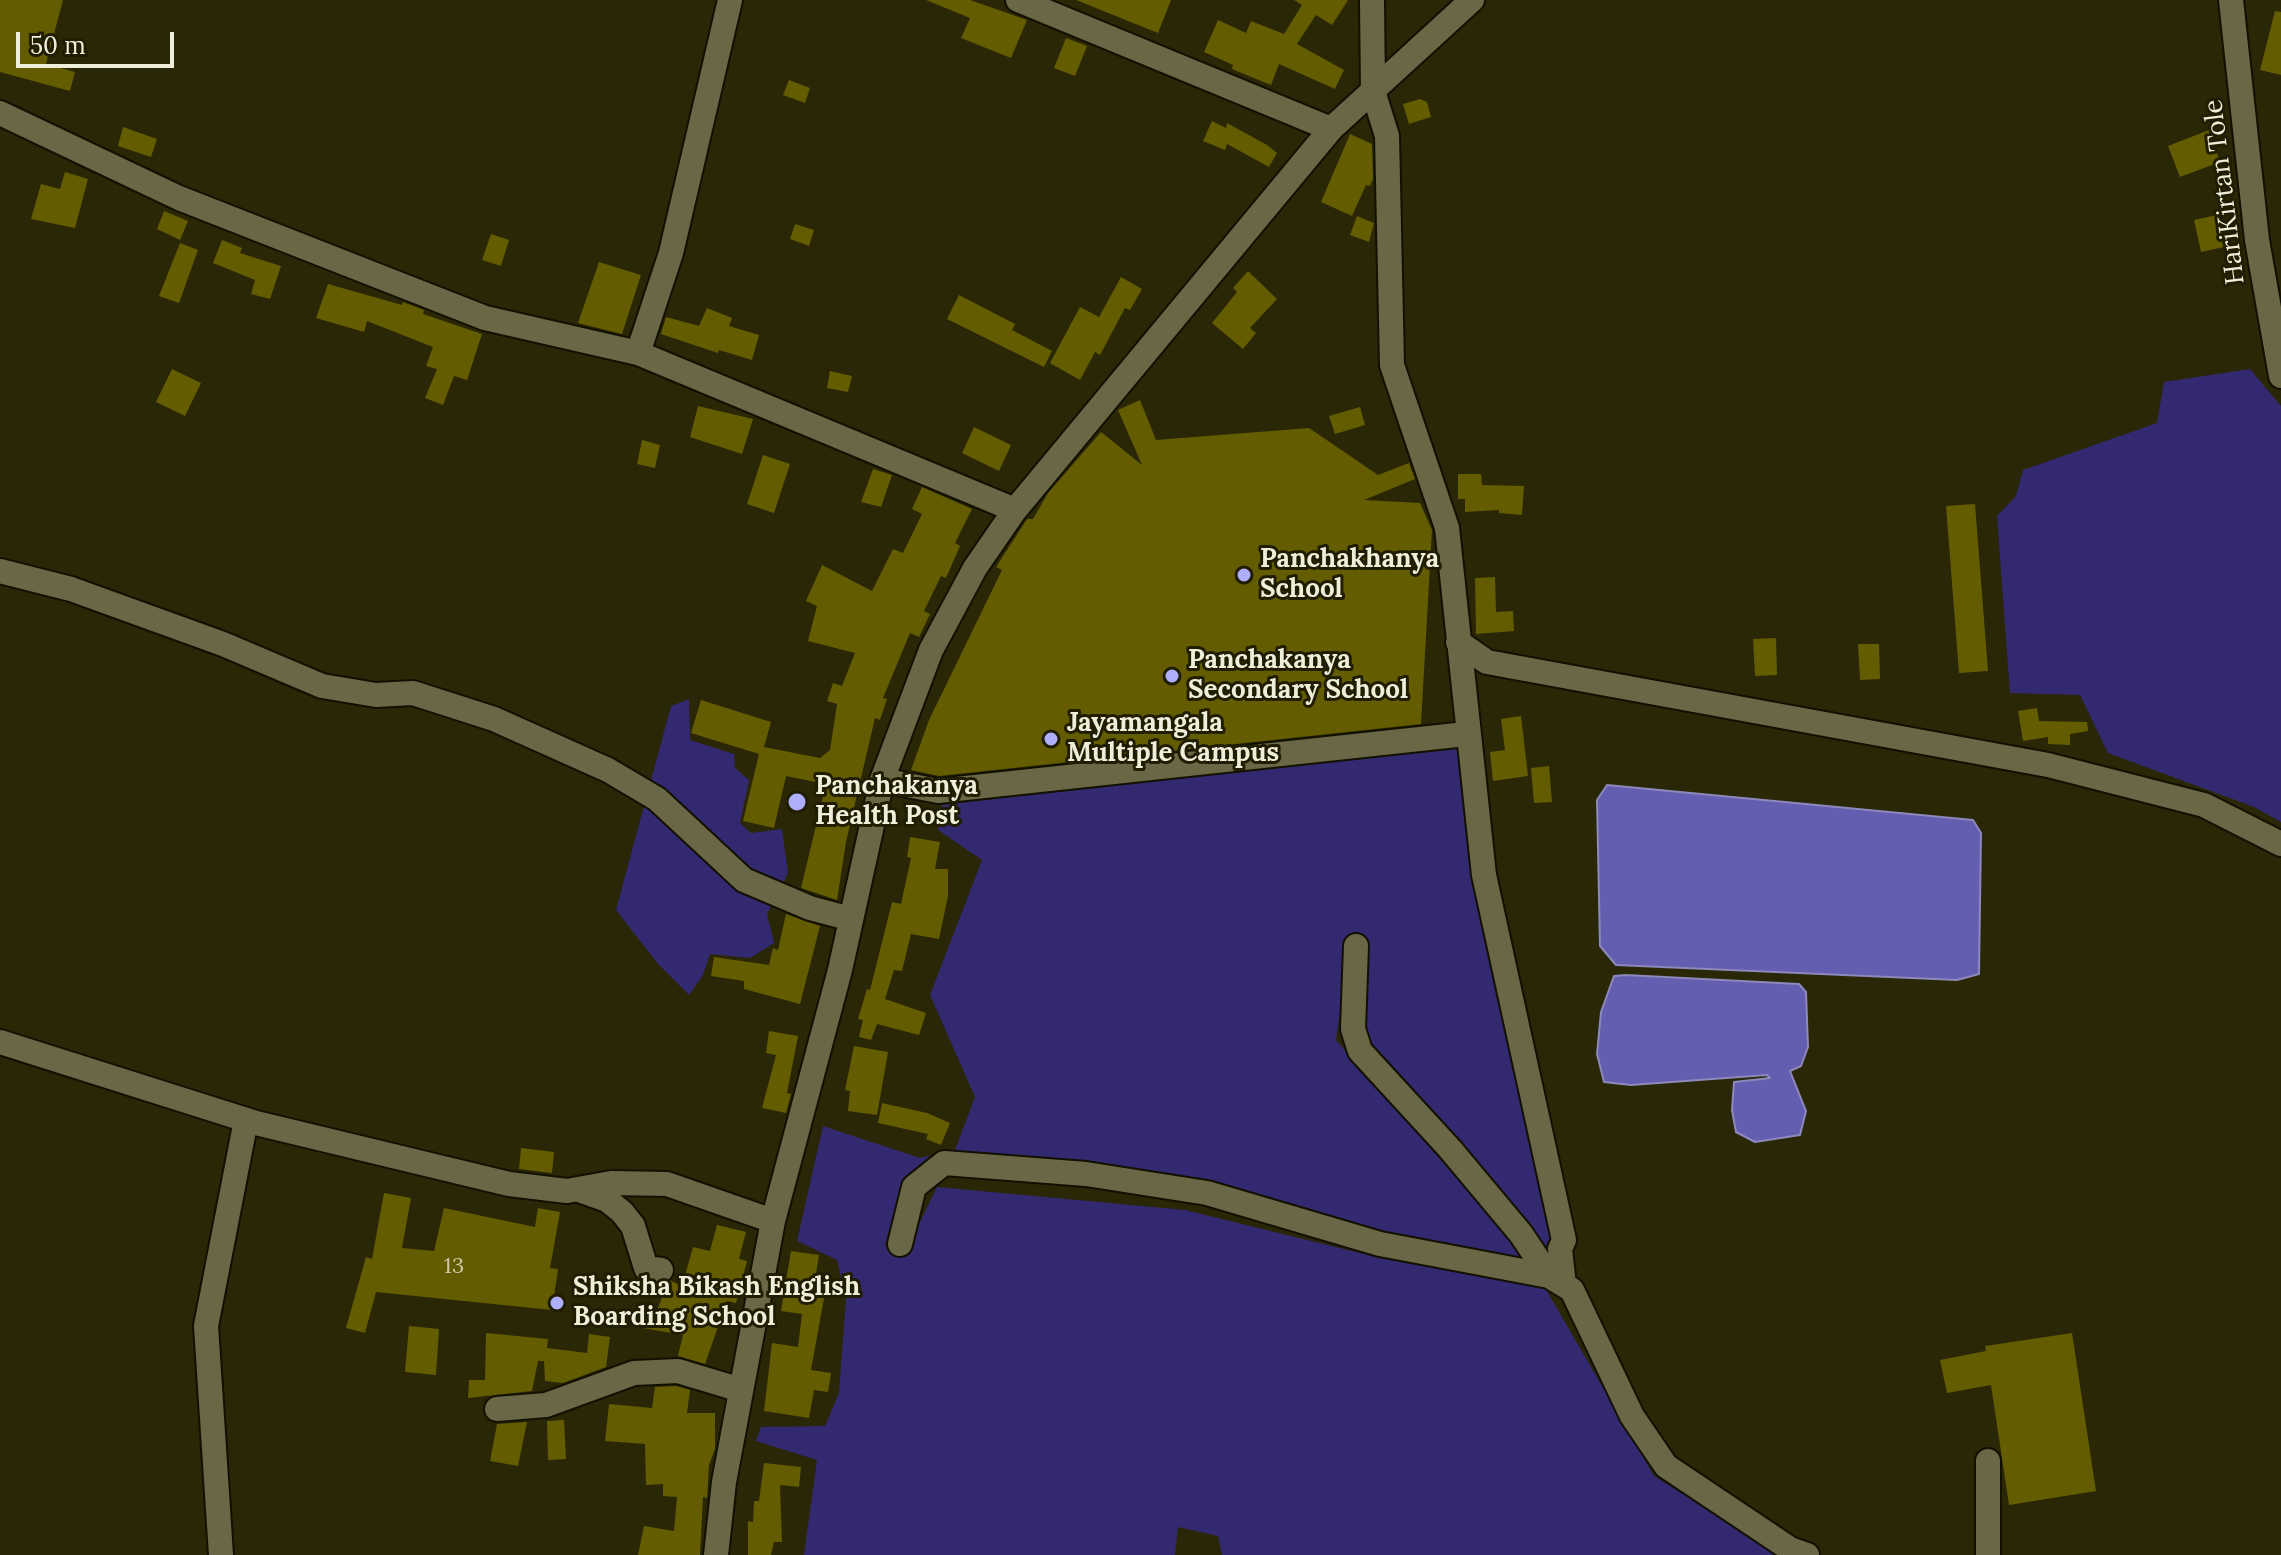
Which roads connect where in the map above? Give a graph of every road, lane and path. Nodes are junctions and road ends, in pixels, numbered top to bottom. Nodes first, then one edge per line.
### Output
1 (730, 0) edge
2 (1018, 0) edge
3 (1372, 0) edge
4 (1472, 0) edge
5 (2231, 0) edge
6 (1373, 91) junction
7 (0, 113) edge
8 (1331, 129) junction
9 (638, 353) junction
10 (2281, 376) edge
11 (1015, 510) junction
12 (0, 571) edge
13 (1458, 642) junction
14 (1466, 734) junction
15 (882, 780) junction
16 (2281, 844) edge
17 (851, 919) junction
18 (1356, 946) dead end
19 (0, 1042) edge
20 (246, 1120) junction
21 (576, 1189) junction
22 (773, 1221) junction
23 (900, 1244) dead end
24 (661, 1270) dead end
25 (1556, 1281) junction
26 (741, 1390) junction
27 (497, 1409) dead end
28 (1988, 1461) dead end
29 (221, 1555) edge
30 (716, 1555) edge
31 (1807, 1555) edge
32 (1988, 1555) edge

1 - 9 street
2 - 8 street
3 - 6 street
4 - 6 street
5 - 10 street, HariKirtan Tole
6 - 8 street
6 - 13 street
7 - 9 street
8 - 11 street
9 - 11 street
11 - 15 street
12 - 17 street
13 - 14 street
13 - 16 street
14 - 15 street
14 - 25 street
15 - 17 street
17 - 22 street
18 - 25 street
19 - 20 street
20 - 21 street
20 - 29 street
21 - 22 street
21 - 24 street
22 - 26 street
23 - 25 street
25 - 31 street
26 - 27 street
26 - 30 street
28 - 32 street

